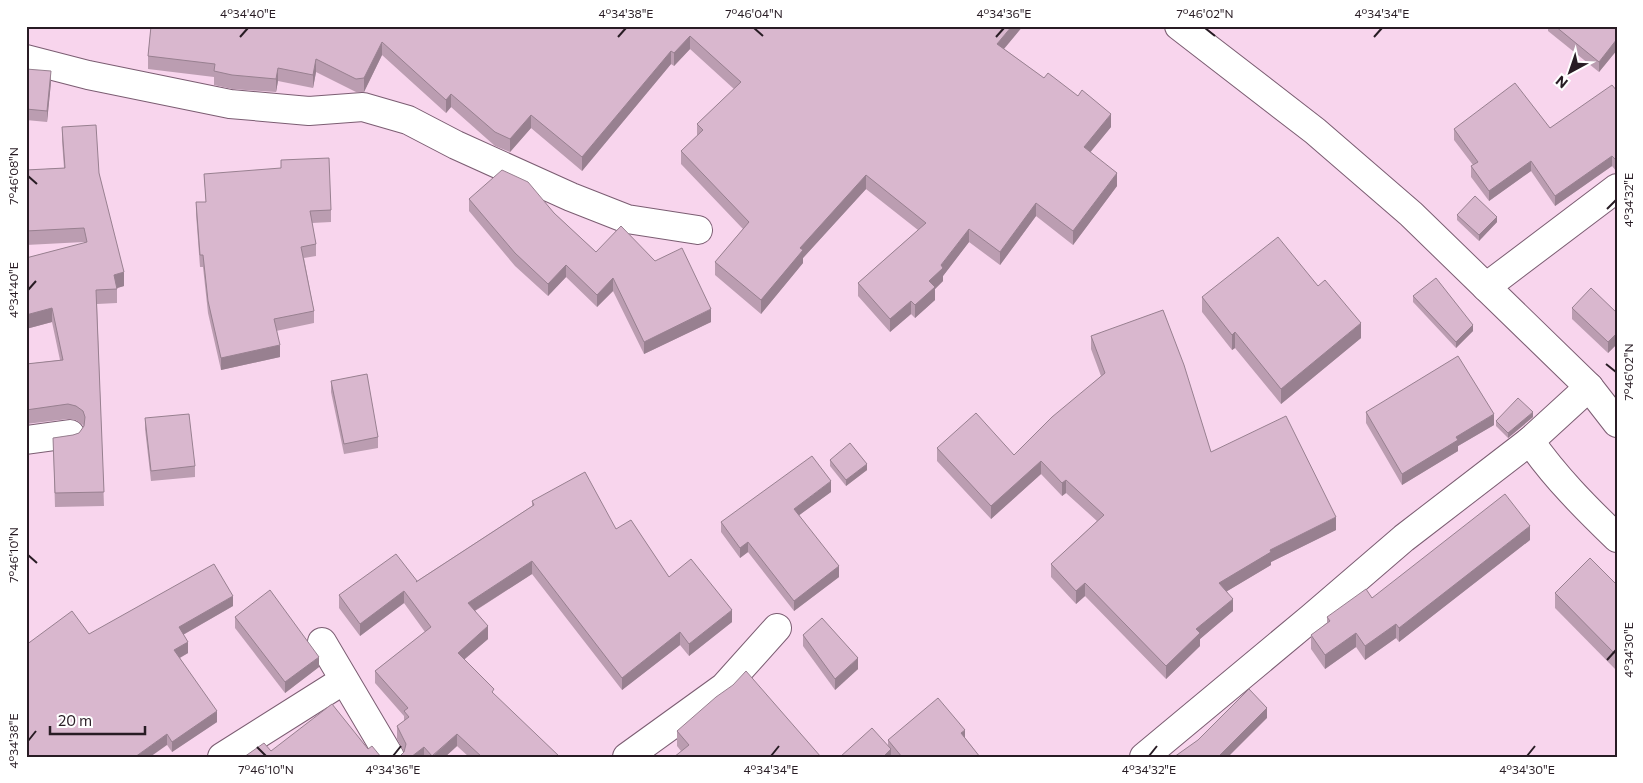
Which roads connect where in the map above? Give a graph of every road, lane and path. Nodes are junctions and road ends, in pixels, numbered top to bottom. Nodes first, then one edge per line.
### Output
1 (1179, 26) edge
2 (26, 59) edge
3 (1617, 188) edge
4 (698, 230) dead end
5 (1486, 287) junction
6 (1589, 387) junction
7 (1617, 423) edge
8 (70, 434) edge
9 (26, 440) edge
10 (1530, 441) junction
11 (1617, 538) edge
12 (777, 628) dead end
13 (322, 642) dead end
14 (344, 680) junction
15 (222, 757) edge
16 (390, 757) edge
17 (627, 757) edge
18 (1144, 757) edge

1 - 5 street
2 - 4 street
3 - 5 street
5 - 6 street
6 - 7 street
6 - 10 street
8 - 9 street
10 - 11 street
10 - 18 street
12 - 17 street
13 - 14 street
14 - 15 street
14 - 16 street

